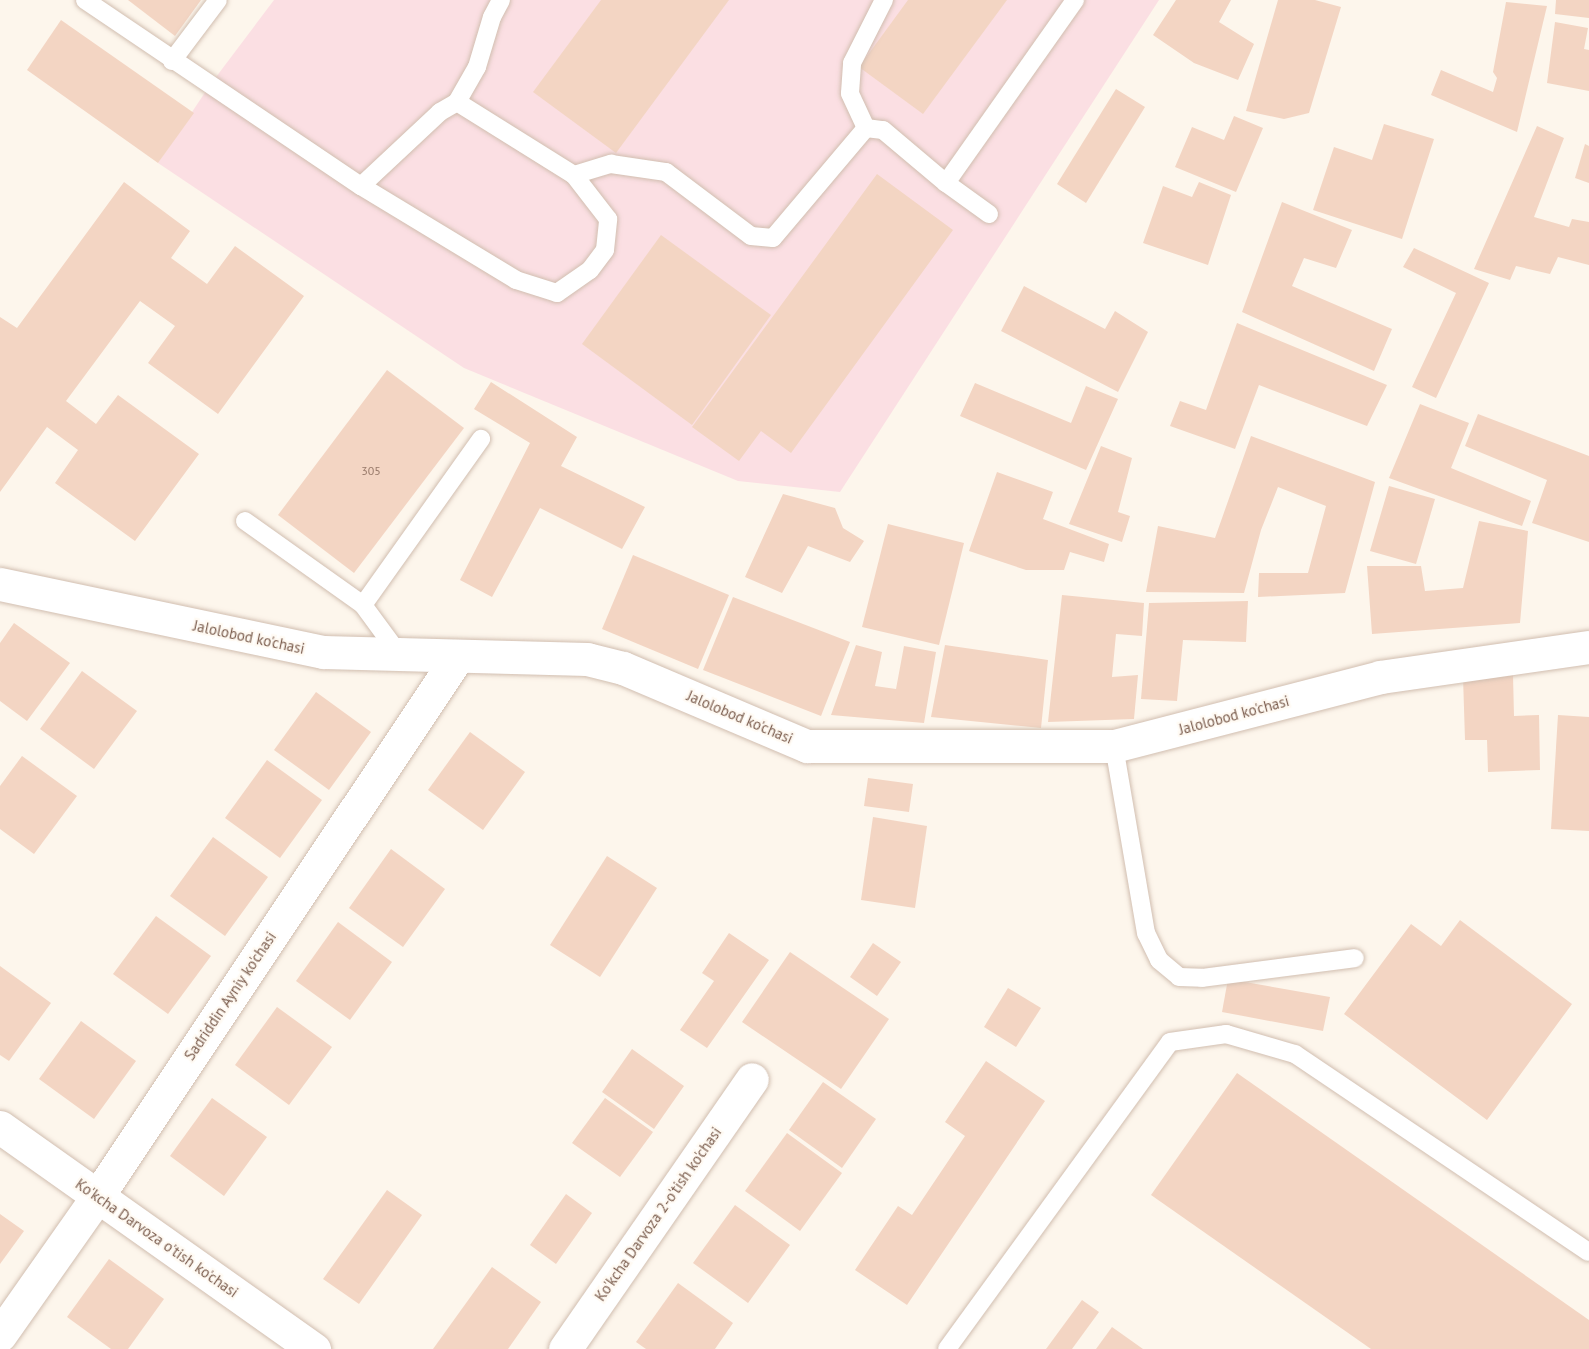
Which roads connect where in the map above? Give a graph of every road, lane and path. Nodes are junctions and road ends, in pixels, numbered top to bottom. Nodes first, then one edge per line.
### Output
1 (85, 0) edge
2 (218, 0) edge
3 (501, 0) edge
4 (885, 0) edge
5 (1075, 0) edge
6 (172, 61) junction
7 (457, 102) junction
8 (866, 128) junction
9 (574, 175) junction
10 (946, 183) junction
11 (361, 186) junction
12 (989, 214) dead end
13 (481, 439) dead end
14 (245, 521) dead end
15 (0, 584) edge
16 (363, 605) junction
17 (1589, 647) edge
18 (399, 654) junction
19 (458, 656) junction
20 (1114, 746) junction
21 (1355, 958) dead end
22 (752, 1079) dead end
23 (0, 1127) edge
24 (97, 1197) junction
25 (1589, 1252) edge
26 (0, 1335) edge
27 (314, 1349) edge
28 (565, 1349) edge
29 (947, 1349) edge

1 - 6 lane
2 - 6 lane
3 - 7 lane
4 - 8 lane
5 - 10 lane
6 - 11 lane
7 - 9 lane
7 - 11 lane
8 - 9 lane
8 - 10 lane
9 - 11 lane
10 - 12 lane
13 - 16 lane
14 - 16 lane
15 - 18 street, Jalolobod ko'chasi
16 - 18 lane
17 - 20 street, Jalolobod ko'chasi
18 - 19 street, Jalolobod ko'chasi
19 - 20 street, Jalolobod ko'chasi
19 - 24 street, Sadriddin Ayniy ko'chasi
20 - 21 lane
22 - 28 street, Ko'kcha Darvoza 2-o'tish ko'chasi
23 - 24 street, Ko'kcha Darvoza o'tish ko'chasi
24 - 26 street, Sadriddin Ayniy ko'chasi
24 - 27 street, Ko'kcha Darvoza o'tish ko'chasi
25 - 29 lane

